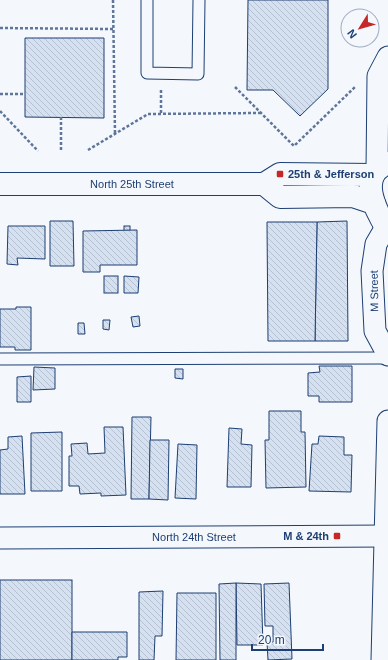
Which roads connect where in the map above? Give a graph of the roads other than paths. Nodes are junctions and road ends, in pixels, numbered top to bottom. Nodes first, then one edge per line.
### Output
1 (148, 0) edge
2 (199, 0) edge
3 (388, 57) edge
4 (379, 169) edge
5 (0, 184) edge
6 (264, 184) junction
7 (374, 203) junction
8 (387, 229) edge
9 (388, 356) edge
10 (0, 359) edge
11 (388, 420) edge
12 (386, 536) edge
13 (0, 538) edge
14 (382, 660) edge

1 - 2 lane
3 - 4 street
4 - 6 main road
4 - 7 main road
5 - 6 main road, North 25th Street
6 - 7 main road
7 - 8 main road
8 - 9 street, M Street
9 - 10 lane
11 - 12 street
12 - 13 street, North 24th Street
12 - 14 street

